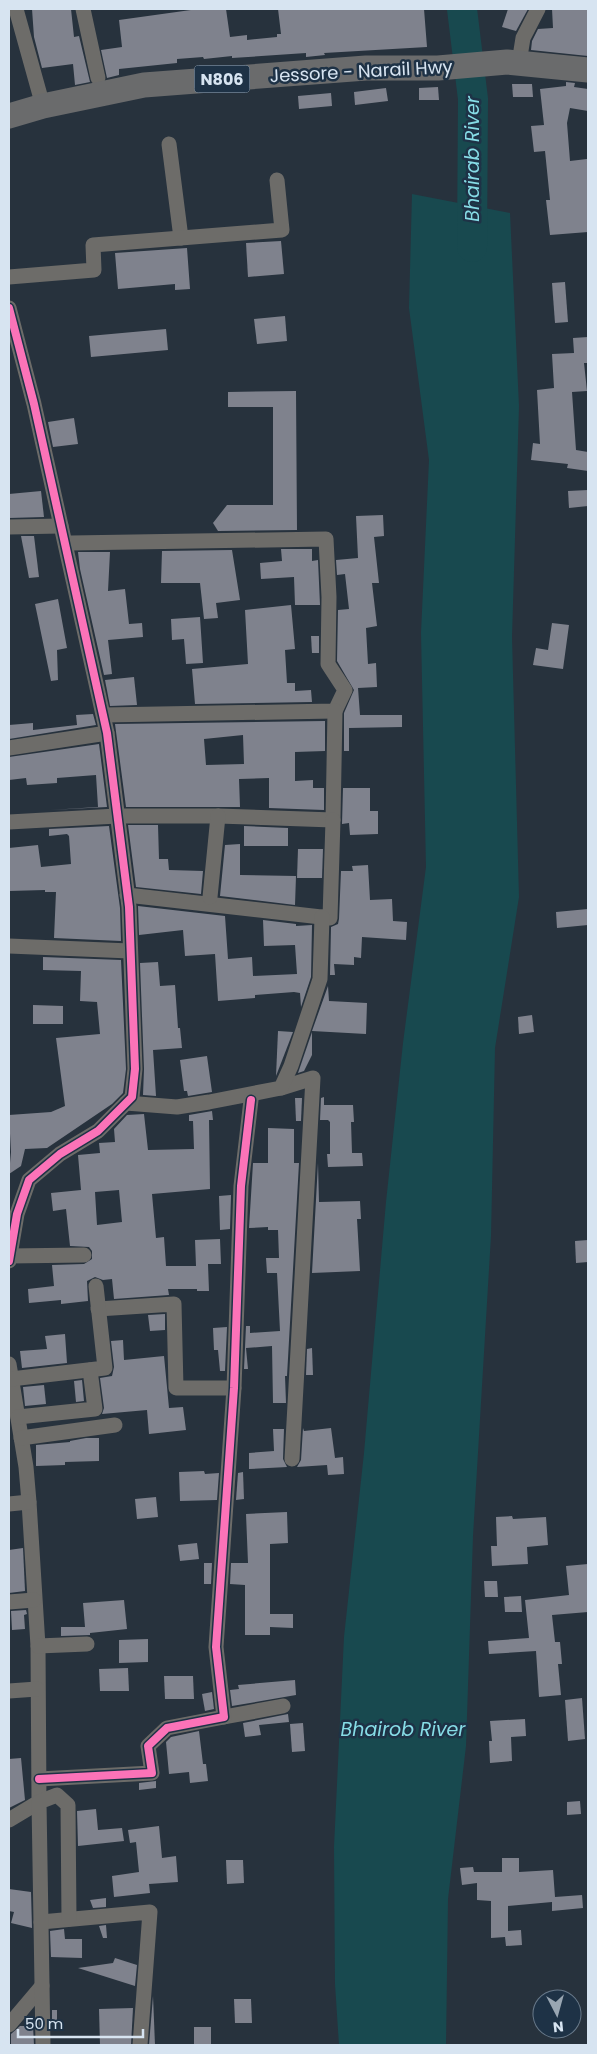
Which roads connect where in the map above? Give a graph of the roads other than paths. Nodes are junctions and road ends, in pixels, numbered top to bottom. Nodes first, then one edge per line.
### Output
1 (16, 9) edge
2 (83, 9) edge
3 (538, 9) edge
4 (513, 62) junction
5 (588, 70) edge
6 (98, 78) dead end
7 (43, 106) junction
8 (9, 116) edge
9 (169, 144) dead end
10 (277, 180) dead end
11 (181, 238) junction
12 (9, 277) edge
13 (9, 313) edge
14 (9, 526) edge
15 (61, 526) junction
16 (71, 543) dead end
17 (334, 711) junction
18 (104, 715) junction
19 (108, 733) junction
20 (9, 748) edge
21 (118, 816) junction
22 (218, 816) junction
23 (333, 820) junction
24 (9, 822) edge
25 (127, 896) junction
26 (210, 897) dead end
27 (322, 917) junction
28 (9, 946) edge
29 (130, 952) junction
30 (281, 1088) junction
31 (251, 1100) dead end
32 (126, 1103) junction
33 (13, 1214) edge
34 (84, 1255) dead end
35 (9, 1256) edge
36 (9, 1261) edge
37 (96, 1286) dead end
38 (98, 1309) junction
39 (90, 1370) junction
40 (10, 1371) edge
41 (234, 1388) junction
42 (18, 1417) junction
43 (115, 1425) dead end
44 (21, 1438) junction
45 (292, 1459) dead end
46 (29, 1502) junction
47 (9, 1504) edge
48 (34, 1600) junction
49 (9, 1602) edge
50 (87, 1644) dead end
51 (38, 1646) junction
52 (38, 1689) junction
53 (9, 1691) edge
54 (283, 1706) dead end
55 (224, 1717) junction
56 (39, 1779) junction
57 (39, 1802) junction
58 (9, 1820) edge
59 (69, 1919) junction
60 (41, 1922) junction
61 (42, 1986) junction
62 (9, 2025) edge
63 (44, 2045) edge
64 (140, 2045) edge

1 - 7 street
2 - 6 street
3 - 4 street
4 - 5 highway, N806
4 - 7 highway, Jessore - Narail Hwy / N806
7 - 8 highway, Jessore - Narail Hwy / N806
9 - 11 street
10 - 11 street
11 - 12 street
13 - 15 street
14 - 15 street
15 - 18 street
16 - 17 street
17 - 18 street
17 - 23 street
18 - 19 street
19 - 20 street
19 - 21 street
21 - 22 street
21 - 24 street
21 - 25 street
22 - 23 street
22 - 26 street
23 - 27 street
25 - 27 street
25 - 29 street
27 - 30 street
28 - 29 street
29 - 32 street
30 - 32 street
30 - 45 street
31 - 41 street
32 - 33 street
33 - 35 street
34 - 35 street
35 - 36 street
37 - 38 street
38 - 39 street
38 - 41 street
39 - 40 street
39 - 42 street
40 - 42 street
41 - 55 street
42 - 44 street
43 - 44 street
44 - 46 street
46 - 47 street
46 - 48 street
48 - 49 street
48 - 51 street
50 - 51 street
51 - 52 street
52 - 53 street
52 - 56 street
54 - 55 street
55 - 56 street
56 - 57 street
57 - 58 street
57 - 59 street
57 - 60 street
59 - 60 street
59 - 64 street
60 - 61 street
61 - 62 street
61 - 63 street

